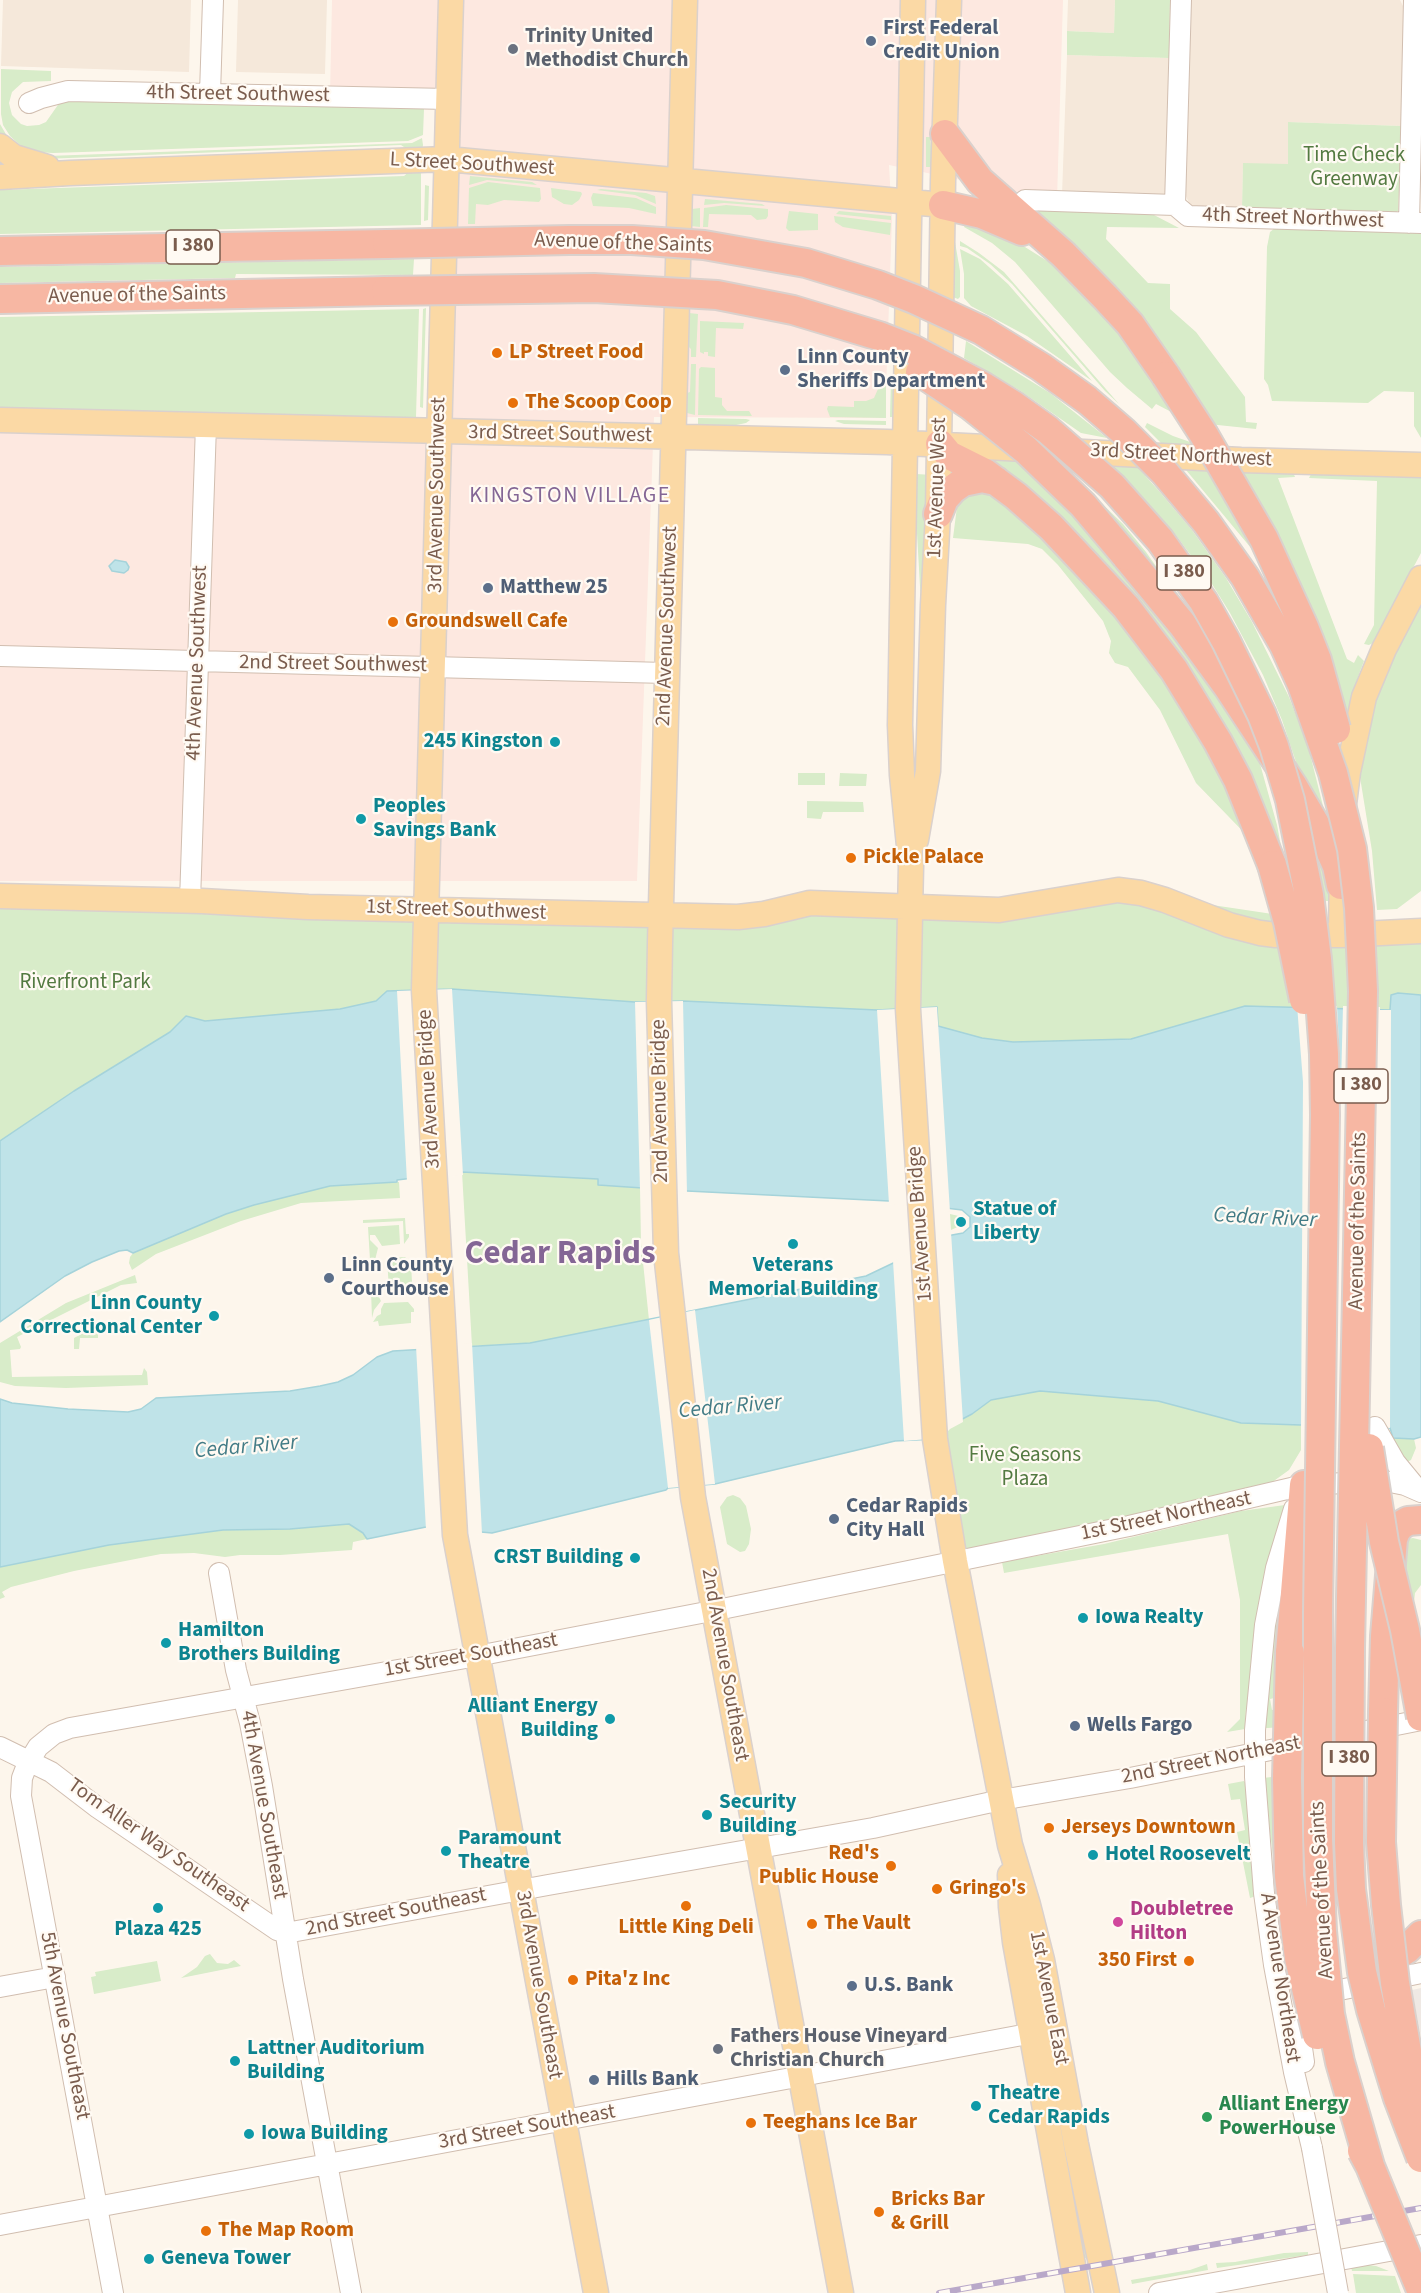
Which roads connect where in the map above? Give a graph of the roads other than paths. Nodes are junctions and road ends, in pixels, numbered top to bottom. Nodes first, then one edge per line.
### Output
1 (213, 0) edge
2 (452, 0) edge
3 (685, 0) edge
4 (913, 0) edge
5 (935, 0) edge
6 (949, 0) edge
7 (1181, 0) edge
8 (1414, 0) edge
9 (947, 70) junction
10 (210, 94) junction
11 (448, 99) junction
12 (29, 103) dead end
13 (945, 134) junction
14 (0, 147) edge
15 (447, 159) junction
16 (70, 173) junction
17 (0, 177) edge
18 (680, 182) junction
19 (1025, 200) dead end
20 (911, 202) junction
21 (943, 205) junction
22 (1174, 205) junction
23 (1415, 223) edge
24 (1054, 247) junction
25 (0, 251) edge
26 (0, 299) edge
27 (856, 329) junction
28 (0, 420) edge
29 (206, 425) junction
30 (439, 432) junction
31 (673, 437) junction
32 (906, 443) junction
33 (940, 444) junction
34 (1421, 465) edge
35 (996, 481) junction
36 (938, 514) junction
37 (1421, 578) edge
38 (0, 656) edge
39 (199, 661) junction
40 (434, 667) junction
41 (666, 673) junction
42 (1346, 823) junction
43 (911, 866) junction
44 (1341, 885) junction
45 (0, 896) edge
46 (190, 901) junction
47 (910, 906) junction
48 (427, 910) junction
49 (660, 915) junction
50 (1421, 931) edge
51 (1341, 935) junction
52 (424, 990) joint
53 (659, 1001) joint
54 (908, 1009) joint
55 (1324, 1176) junction
56 (1357, 1351) junction
57 (1375, 1427) dead end
58 (935, 1439) joint
59 (1378, 1480) junction
60 (1304, 1485) junction
61 (1419, 1491) edge
62 (692, 1492) joint
63 (1421, 1520) edge
64 (455, 1535) joint
65 (955, 1561) junction
66 (219, 1572) dead end
67 (714, 1610) junction
68 (1385, 1636) junction
69 (477, 1656) junction
70 (243, 1696) junction
71 (1421, 1718) edge
72 (0, 1747) edge
73 (1254, 1753) junction
74 (30, 1760) junction
75 (1001, 1800) junction
76 (758, 1848) junction
77 (521, 1890) junction
78 (286, 1933) junction
79 (1421, 1935) edge
80 (1421, 1964) edge
81 (1381, 1966) junction
82 (1421, 1973) edge
83 (1276, 1974) junction
84 (55, 1977) junction
85 (0, 1987) edge
86 (1043, 2031) junction
87 (801, 2077) junction
88 (564, 2121) junction
89 (1421, 2131) edge
90 (1312, 2148) junction
91 (1421, 2158) edge
92 (327, 2164) junction
93 (1370, 2166) junction
94 (99, 2207) junction
95 (0, 2225) edge
96 (1421, 2246) edge
97 (1421, 2290) edge
98 (350, 2291) edge
99 (113, 2293) edge
100 (596, 2293) edge
101 (841, 2293) edge
102 (1078, 2293) edge
103 (1107, 2293) edge
104 (1159, 2293) edge
105 (1338, 2293) edge

1 - 10 street
2 - 11 main road, 3rd Avenue Southwest
3 - 18 main road, 2nd Avenue Southwest
4 - 20 main road, 1st Avenue West
5 - 9 main road
6 - 9 main road, 1st Avenue West
7 - 22 street
8 - 23 street
9 - 13 main road, 1st Avenue West
10 - 11 street, 4th Street Southwest
10 - 12 street, 4th Street Southwest
11 - 15 main road, 3rd Avenue Southwest
13 - 21 main road, 1st Avenue West
13 - 24 highway
14 - 16 main road
15 - 16 main road, L Street Southwest
15 - 18 main road, L Street Southwest
15 - 30 main road, 3rd Avenue Southwest
16 - 17 main road, L Street Southwest
18 - 20 main road, L Street Southwest
18 - 31 main road, 2nd Avenue Southwest
19 - 22 street, 4th Street Northwest
20 - 21 main road, L Street Southwest
20 - 32 main road, 1st Avenue West
21 - 24 highway
21 - 33 main road, 1st Avenue West
22 - 23 street, 4th Street Northwest
24 - 42 highway, bridge
25 - 42 highway, Avenue of the Saints / I 380, bridge
26 - 27 highway, Avenue of the Saints / I 380, bridge
27 - 44 highway, bridge
27 - 55 highway, Avenue of the Saints / I 380, bridge
28 - 29 main road, 3rd Street Southwest
29 - 30 main road, 3rd Street Southwest
29 - 39 street, 4th Avenue Southwest
30 - 31 main road, 3rd Street Southwest
30 - 40 main road, 3rd Avenue Southwest
31 - 32 main road, 3rd Street Southwest
31 - 41 main road, 2nd Avenue Southwest
32 - 33 main road, 3rd Street Southwest
32 - 43 main road, 1st Avenue West
33 - 34 main road, 3rd Street Northwest
33 - 35 highway
33 - 36 main road, 1st Avenue West
35 - 36 highway
35 - 55 highway, bridge
36 - 43 main road, 1st Avenue West
37 - 44 main road
38 - 39 street, 2nd Street Southwest
39 - 40 street, 2nd Street Southwest
39 - 46 street, 4th Avenue Southwest
40 - 41 street, 2nd Street Southwest
40 - 48 main road, 3rd Avenue Southwest
41 - 49 main road, 2nd Avenue Southwest
42 - 56 highway, Avenue of the Saints / I 380, bridge
43 - 47 main road, 1st Avenue West
44 - 51 main road
45 - 46 main road, 1st Street Southwest
46 - 48 main road, 1st Street Southwest
47 - 49 main road, 1st Street Southwest
47 - 51 main road, 1st Street Southwest
47 - 54 main road, 1st Avenue West
48 - 49 main road, 1st Street Southwest
48 - 52 main road, 3rd Avenue Southwest
49 - 53 main road, 2nd Avenue Southwest
50 - 51 main road, 1st Street Southwest
52 - 64 main road, 3rd Avenue Bridge
53 - 62 main road, 2nd Avenue Bridge
54 - 58 main road, 1st Avenue Bridge
55 - 93 highway, Avenue of the Saints / I 380, bridge
56 - 71 highway, bridge
56 - 91 highway, Avenue of the Saints / I 380, bridge
57 - 61 street
58 - 65 main road, 1st Avenue East
59 - 60 street, 1st Street Northeast
59 - 61 street, 1st Street Northeast
59 - 68 highway
60 - 65 street, 1st Street Northeast
60 - 73 street, A Avenue Northeast
60 - 93 highway, bridge
62 - 67 main road, 2nd Avenue Southeast
63 - 68 highway
64 - 69 main road, 3rd Avenue Southeast
65 - 67 street, 1st Street Southeast
65 - 75 main road, 1st Avenue East
66 - 70 street, 4th Avenue Southeast
67 - 69 street, 1st Street Southeast
67 - 76 main road, 2nd Avenue Southeast
68 - 89 highway, bridge
69 - 70 street, 1st Street Southeast
69 - 77 main road, 3rd Avenue Southeast
70 - 74 street, 1st Street Southeast
70 - 78 street, 4th Avenue Southeast
71 - 73 street, 2nd Street Northeast
72 - 74 street
73 - 75 street, 2nd Street Northeast
73 - 83 street, A Avenue Northeast
74 - 78 street, Tom Aller Way Southeast
74 - 84 street, 5th Avenue Southeast
75 - 76 street, 2nd Street Southeast
75 - 86 main road, 1st Avenue East
76 - 77 street, 2nd Street Southeast
76 - 87 main road, 2nd Avenue Southeast
77 - 78 street, 2nd Street Southeast
77 - 88 main road, 3rd Avenue Southeast
78 - 92 street, 4th Avenue Southeast
79 - 81 highway
80 - 81 street
81 - 83 street
82 - 90 street
83 - 90 street, A Avenue Northeast
84 - 85 street
84 - 94 street, 5th Avenue Southeast
86 - 87 street, 3rd Street Southeast
86 - 102 main road, 1st Avenue East
86 - 103 main road, 1st Avenue East
87 - 88 street, 3rd Street Southeast
87 - 101 main road, 2nd Avenue Southeast
88 - 92 street, 3rd Street Southeast
88 - 100 main road, 3rd Avenue Southeast
90 - 105 street, A Avenue Northeast, bridge
92 - 94 street, 3rd Street Southeast
92 - 98 street, 4th Avenue Southeast
93 - 97 highway, I 380, bridge
94 - 95 street, 3rd Street Southeast
94 - 99 street, 5th Avenue Southeast
96 - 104 street

